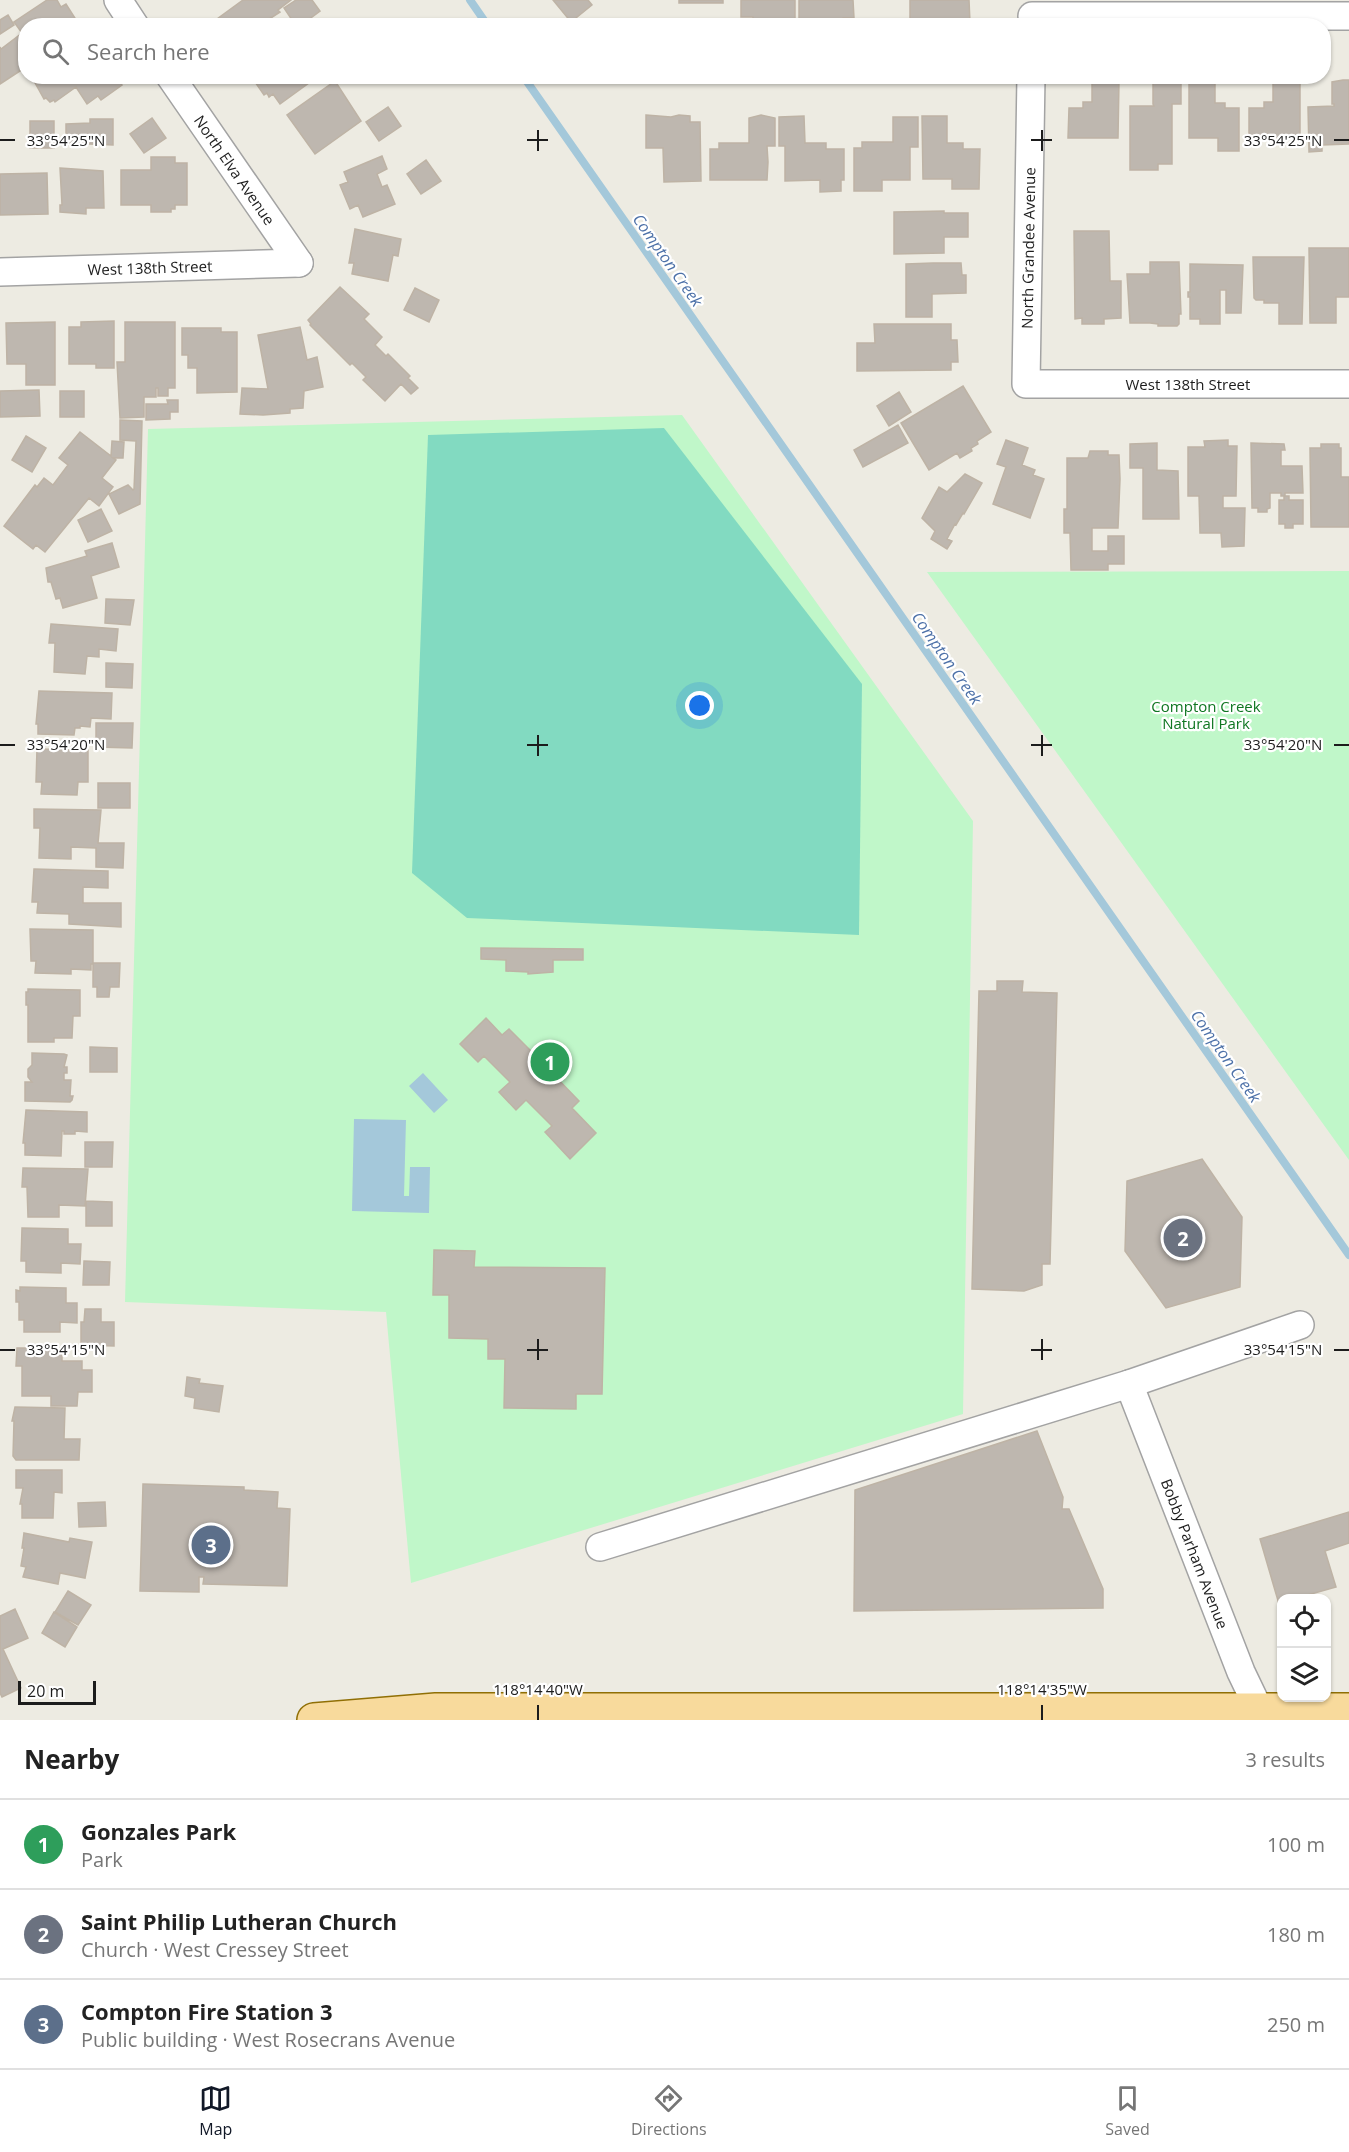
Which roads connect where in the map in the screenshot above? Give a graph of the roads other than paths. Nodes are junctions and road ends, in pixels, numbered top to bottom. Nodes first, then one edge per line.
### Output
1 (118, 0) edge
2 (1032, 14) edge
3 (1349, 16) edge
4 (130, 18) edge
5 (177, 84) edge
6 (1031, 84) edge
7 (299, 262) joint
8 (0, 272) edge
9 (1026, 384) joint
10 (1349, 384) edge
11 (1300, 1325) dead end
12 (1129, 1384) junction
13 (600, 1547) dead end
14 (1349, 1710) edge
15 (1261, 1715) edge
16 (314, 1720) edge

1 - 4 street
2 - 3 street
5 - 7 street, North Elva Avenue
6 - 9 street, North Grandee Avenue
7 - 8 street, West 138th Street
9 - 10 street, West 138th Street
11 - 12 street
12 - 13 street
12 - 15 street, Bobby Parham Avenue
14 - 15 main road
15 - 16 main road

